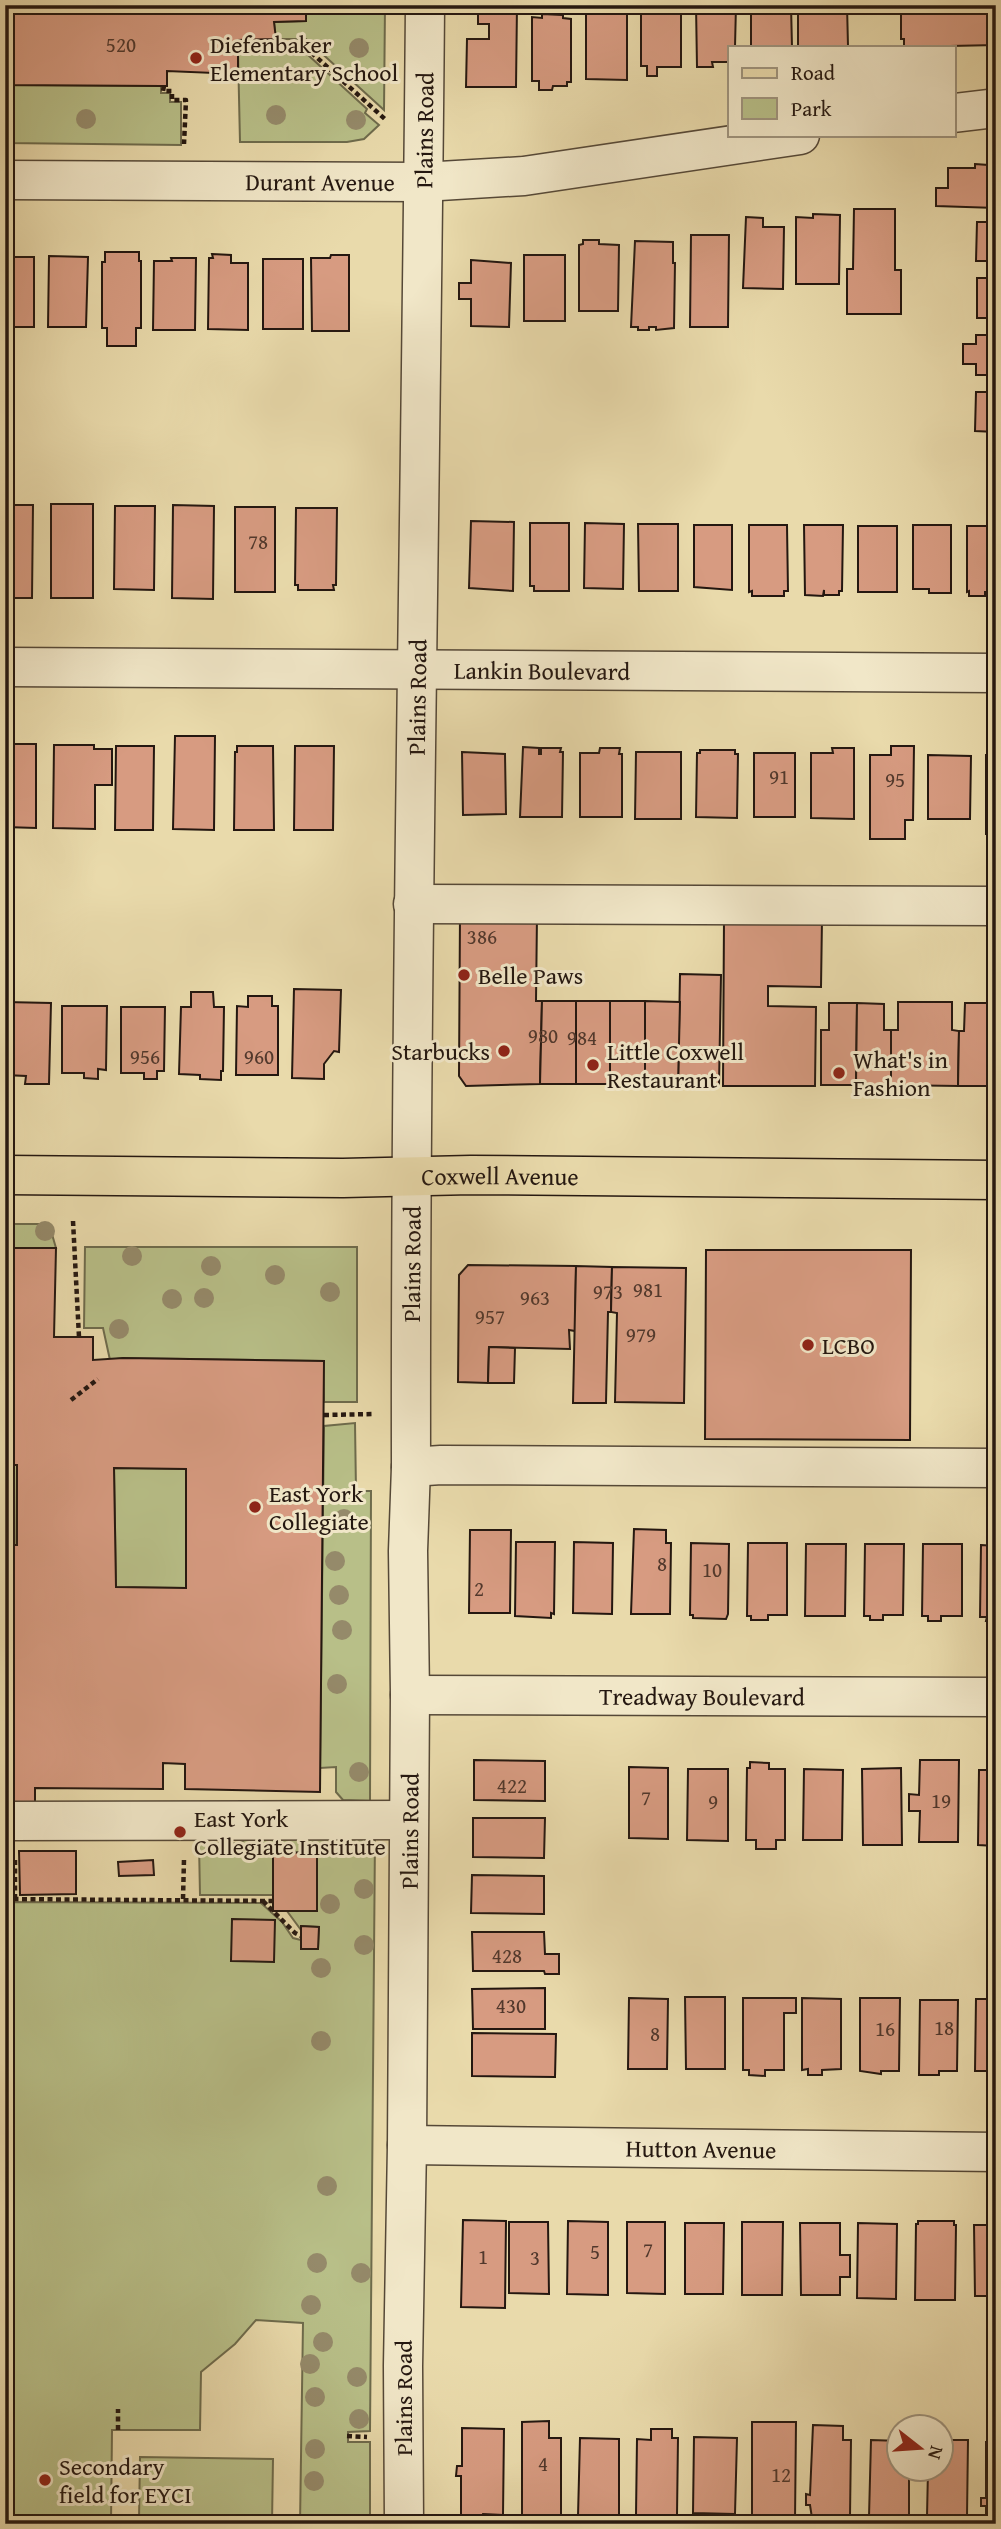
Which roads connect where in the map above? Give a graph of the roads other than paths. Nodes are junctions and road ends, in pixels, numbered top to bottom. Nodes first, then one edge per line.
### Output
1 (425, 5) edge
2 (996, 107) edge
3 (956, 113) edge
4 (793, 136) edge
5 (5, 180) edge
6 (424, 182) junction
7 (5, 667) edge
8 (418, 669) junction
9 (996, 673) edge
10 (413, 904) junction
11 (996, 906) edge
12 (5, 1175) edge
13 (411, 1175) junction
14 (996, 1180) edge
15 (411, 1467) junction
16 (996, 1468) edge
17 (410, 1695) junction
18 (996, 1697) edge
19 (408, 1820) junction
20 (10, 1836) edge
21 (407, 2145) junction
22 (996, 2152) edge
23 (404, 2524) edge

1 - 6 street, Plains Road
2 - 3 street
4 - 6 street, Durant Avenue
5 - 6 street, Durant Avenue
6 - 8 street, Plains Road
7 - 8 street, Lankin Boulevard
8 - 9 street, Lankin Boulevard
8 - 10 street, Plains Road
10 - 11 street
10 - 13 street, Plains Road
12 - 13 main road, Coxwell Avenue
13 - 14 main road, Coxwell Avenue
13 - 15 street, Plains Road
15 - 16 street
15 - 17 street, Plains Road
17 - 18 street, Treadway Boulevard
17 - 19 street, Plains Road
19 - 20 street
19 - 21 street, Plains Road
21 - 22 street, Hutton Avenue
21 - 23 street, Plains Road

